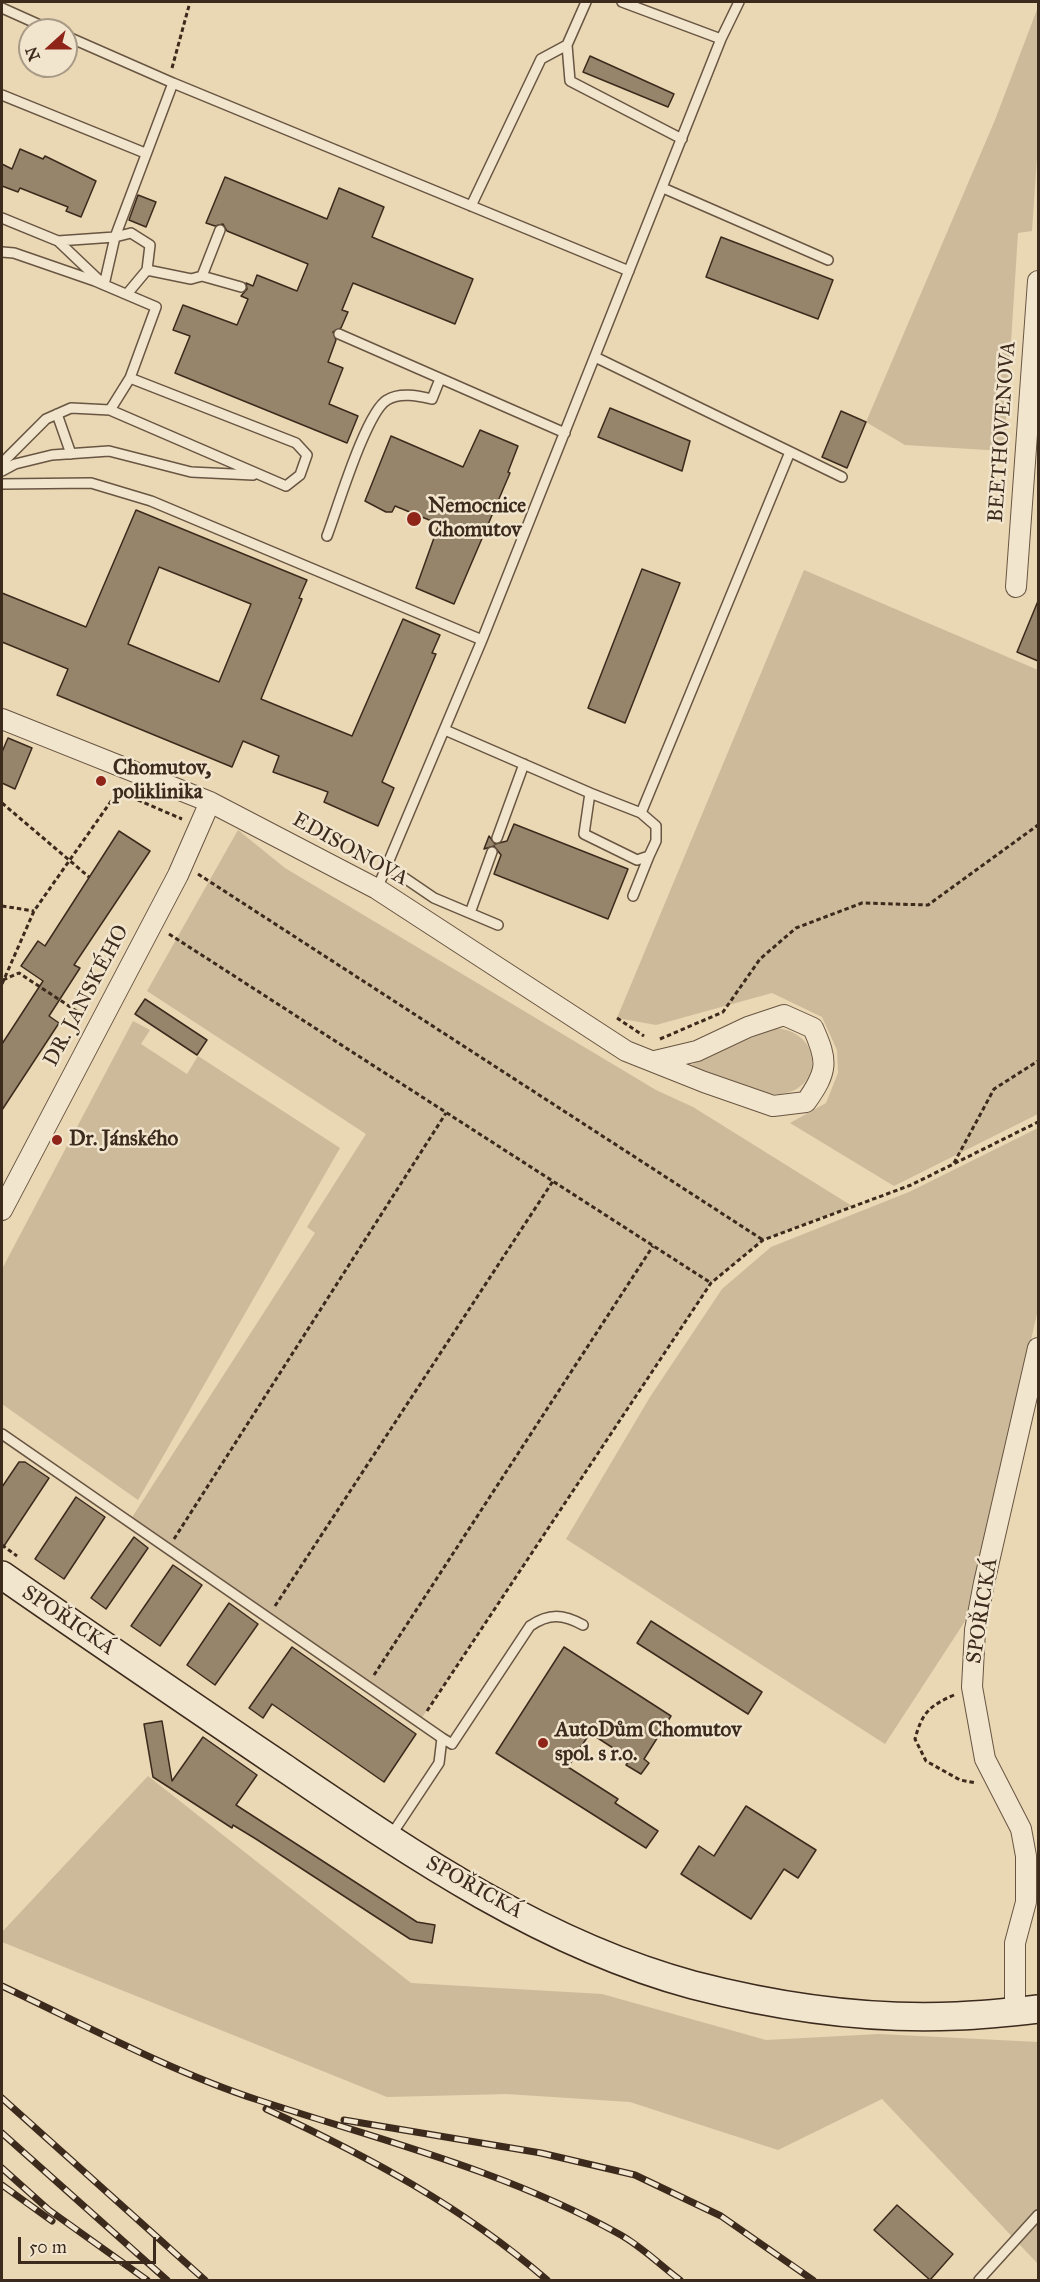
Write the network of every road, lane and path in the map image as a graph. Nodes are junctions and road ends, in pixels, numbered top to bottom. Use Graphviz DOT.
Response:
graph roads {
  1 [pos="190,2"];
  2 [pos="622,2"];
  3 [pos="739,2"];
  4 [pos="582,3"];
  5 [pos="2,8"];
  6 [pos="24,18"];
  7 [pos="721,39"];
  8 [pos="78,41"];
  9 [pos="567,45"];
  10 [pos="170,82"];
  11 [pos="2,95"];
  12 [pos="682,139"];
  13 [pos="145,153"];
  14 [pos="663,188"];
  15 [pos="471,206"];
  16 [pos="2,219"];
  17 [pos="220,230"];
  18 [pos="116,237"];
  19 [pos="58,241"];
  20 [pos="2,252"];
  21 [pos="828,260"];
  22 [pos="147,270"];
  23 [pos="629,271"];
  24 [pos="202,276"];
  25 [pos="1038,282"];
  26 [pos="104,285"];
  27 [pos="241,287"];
  28 [pos="127,294"];
  29 [pos="339,334"];
  30 [pos="595,357"];
  31 [pos="130,378"];
  32 [pos="440,379"];
  33 [pos="110,410"];
  34 [pos="57,414"];
  35 [pos="565,433"];
  36 [pos="790,452"];
  37 [pos="71,454"];
  38 [pos="2,463"];
  39 [pos="2,471"];
  40 [pos="258,476"];
  41 [pos="842,477"];
  42 [pos="2,484"];
  43 [pos="327,536"];
  44 [pos="1016,587"];
  45 [pos="482,640"];
  46 [pos="2,719"];
  47 [pos="445,730"];
  48 [pos="524,764"];
  49 [pos="133,771"];
  50 [pos="117,792"];
  51 [pos="590,793"];
  52 [pos="210,802"];
  53 [pos="2,803"];
  54 [pos="641,813"];
  55 [pos="182,819"];
  56 [pos="1038,825"];
  57 [pos="497,838"];
  58 [pos="492,852"];
  59 [pos="649,856"];
  60 [pos="67,860"];
  61 [pos="183,864"];
  62 [pos="387,866"];
  63 [pos="89,877"];
  64 [pos="377,889"];
  65 [pos="633,896"];
  66 [pos="2,906"];
  67 [pos="34,912"];
  68 [pos="470,913"];
  69 [pos="152,923"];
  70 [pos="498,925"];
  71 [pos="2,981"];
  72 [pos="617,1018"];
  73 [pos="99,1025"];
  74 [pos="655,1061"];
  75 [pos="1038,1061"];
  76 [pos="446,1113"];
  77 [pos="1038,1122"];
  78 [pos="954,1164"];
  79 [pos="553,1181"];
  80 [pos="2,1210"];
  81 [pos="763,1240"];
  82 [pos="653,1246"];
  83 [pos="711,1282"];
  84 [pos="1038,1348"];
  85 [pos="2,1434"];
  86 [pos="168,1549"];
  87 [pos="2,1575"];
  88 [pos="268,1618"];
  89 [pos="583,1625"];
  90 [pos="367,1686"];
  91 [pos="972,1687"];
  92 [pos="419,1722"];
  93 [pos="442,1738"];
  94 [pos="999,1786"];
  95 [pos="389,1839"];
  96 [pos="1027,2010"];
  97 [pos="1038,2215"];
  98 [pos="978,2280"];
  1 -- 10 [label="path"];
  2 -- 7 [label="lane"];
  3 -- 7 [label="lane"];
  4 -- 9 [label="lane"];
  5 -- 6 [label="lane"];
  7 -- 12 [label="lane"];
  8 -- 10 [label="lane"];
  9 -- 12 [label="lane"];
  9 -- 15 [label="lane"];
  10 -- 13 [label="lane"];
  10 -- 15 [label="lane"];
  11 -- 13 [label="lane"];
  12 -- 14 [label="lane"];
  13 -- 18 [label="lane"];
  14 -- 21 [label="lane"];
  14 -- 23 [label="lane"];
  15 -- 23 [label="lane"];
  16 -- 19 [label="lane"];
  17 -- 24 [label="lane"];
  18 -- 19 [label="lane"];
  18 -- 22 [label="lane"];
  18 -- 26 [label="lane"];
  19 -- 26 [label="lane"];
  20 -- 26 [label="lane"];
  22 -- 24 [label="lane"];
  22 -- 28 [label="lane"];
  23 -- 30 [label="lane"];
  24 -- 27 [label="lane"];
  25 -- 44 [label="street, BEETHOVENOVA"];
  26 -- 28 [label="lane"];
  28 -- 31 [label="lane"];
  29 -- 32 [label="lane"];
  30 -- 35 [label="lane"];
  30 -- 36 [label="lane"];
  31 -- 33 [label="lane"];
  31 -- 40 [label="lane"];
  32 -- 35 [label="lane"];
  32 -- 43 [label="lane"];
  33 -- 34 [label="lane"];
  33 -- 40 [label="lane"];
  34 -- 37 [label="lane"];
  34 -- 38 [label="lane"];
  35 -- 45 [label="lane"];
  36 -- 41 [label="lane"];
  36 -- 54 [label="lane"];
  37 -- 39 [label="lane"];
  37 -- 40 [label="lane"];
  42 -- 45 [label="lane"];
  45 -- 47 [label="lane"];
  46 -- 49 [label="street, EDISONOVA"];
  47 -- 48 [label="lane"];
  47 -- 62 [label="lane"];
  48 -- 51 [label="lane"];
  48 -- 57 [label="lane"];
  49 -- 50 [label="path"];
  49 -- 52 [label="street, EDISONOVA"];
  50 -- 55 [label="path"];
  50 -- 60 [label="path"];
  51 -- 54 [label="lane"];
  51 -- 59 [label="lane"];
  52 -- 61 [label="street, DR. JANSKÉHO"];
  52 -- 64 [label="street, EDISONOVA"];
  53 -- 60 [label="path"];
  54 -- 59 [label="lane"];
  56 -- 72 [label="path"];
  58 -- 68 [label="lane"];
  59 -- 65 [label="lane"];
  60 -- 63 [label="path"];
  60 -- 67 [label="path"];
  61 -- 69 [label="street, DR. JANSKÉHO"];
  61 -- 81 [label="path"];
  62 -- 64 [label="lane"];
  62 -- 68 [label="lane"];
  64 -- 74 [label="street, EDISONOVA"];
  66 -- 67 [label="path"];
  67 -- 71 [label="path"];
  68 -- 70 [label="lane"];
  69 -- 73 [label="street, DR. JANSKÉHO"];
  69 -- 76 [label="path"];
  71 -- 73 [label="path"];
  73 -- 80 [label="street, DR. JANSKÉHO"];
  74 -- 74 [label="street, EDISONOVA"];
  75 -- 78 [label="path"];
  76 -- 79 [label="path"];
  76 -- 86 [label="path"];
  77 -- 78 [label="path"];
  78 -- 81 [label="path"];
  79 -- 82 [label="path"];
  79 -- 88 [label="path"];
  81 -- 83 [label="path"];
  82 -- 83 [label="path"];
  82 -- 90 [label="path"];
  83 -- 92 [label="path"];
  84 -- 91 [label="street, SPOŘICKÁ"];
  85 -- 86 [label="lane"];
  86 -- 88 [label="lane"];
  87 -- 95 [label="street, SPOŘICKÁ"];
  88 -- 90 [label="lane"];
  89 -- 93 [label="lane"];
  90 -- 92 [label="lane"];
  91 -- 94 [label="street, SPOŘICKÁ"];
  91 -- 94 [label="path"];
  92 -- 93 [label="lane"];
  93 -- 95 [label="lane"];
  94 -- 96 [label="street, SPOŘICKÁ"];
  95 -- 96 [label="street, SPOŘICKÁ"];
  97 -- 98 [label="lane"];
}
